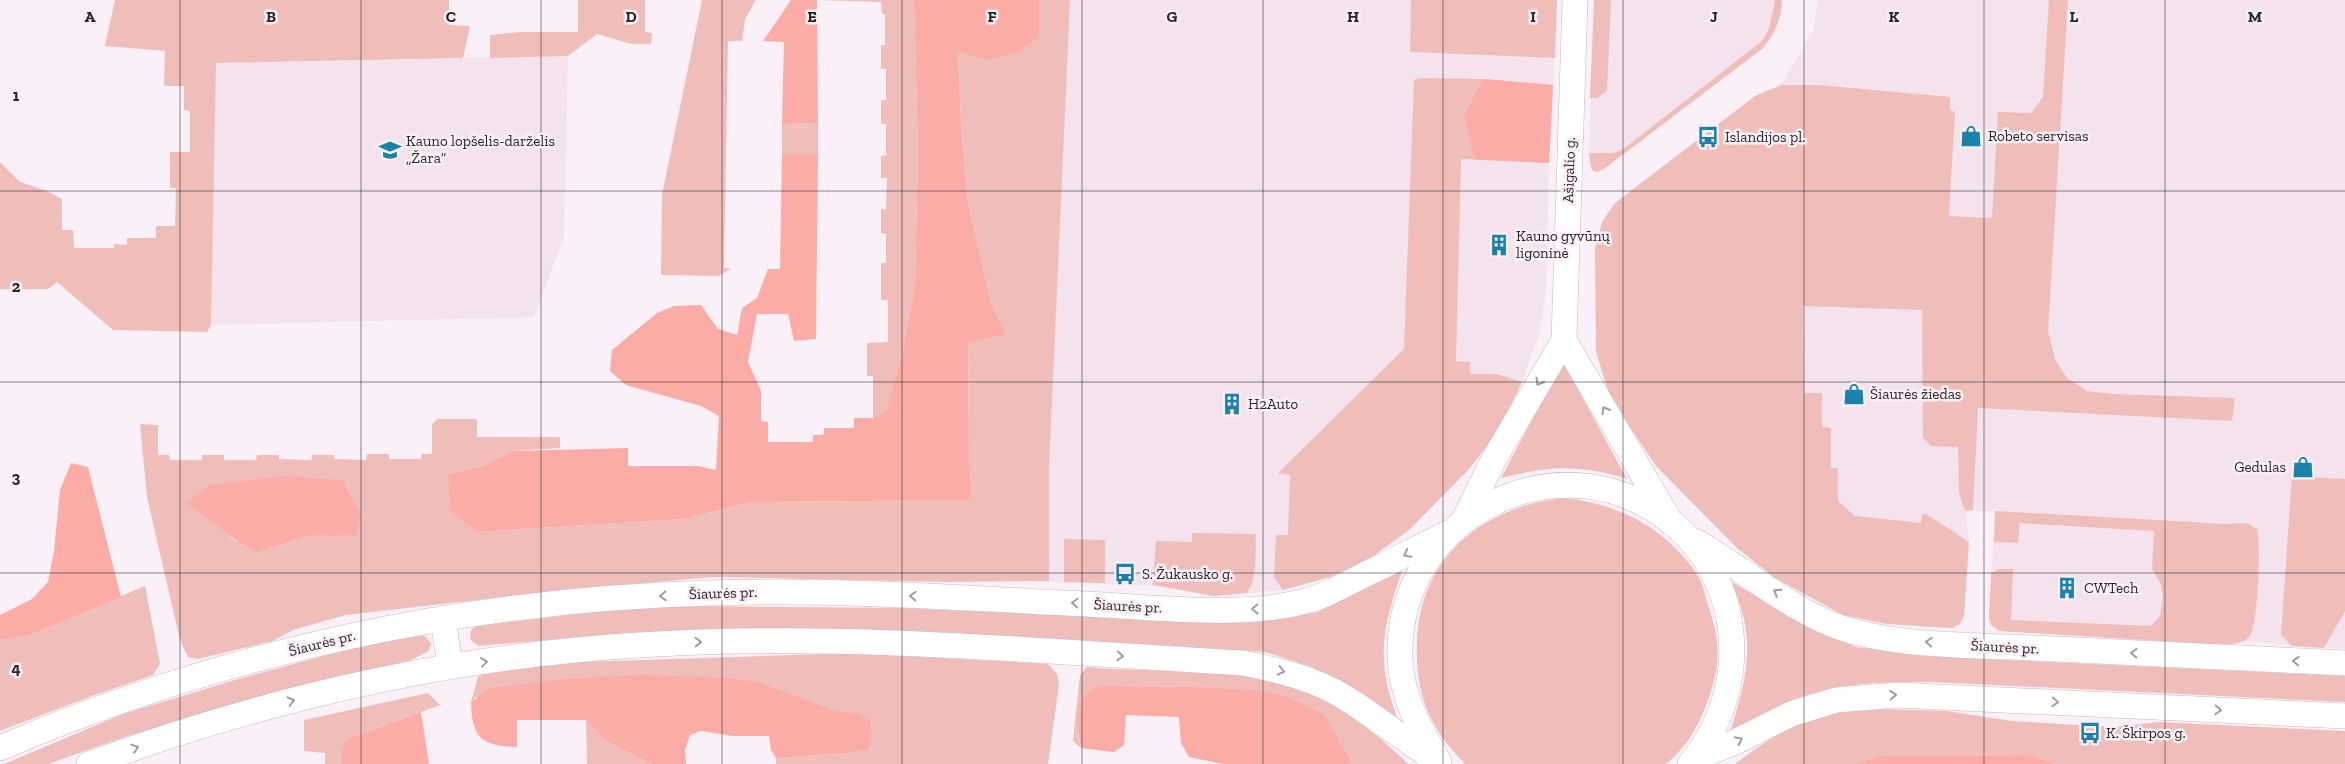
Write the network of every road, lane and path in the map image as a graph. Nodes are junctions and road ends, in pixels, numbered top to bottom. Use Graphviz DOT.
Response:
graph roads {
  1 [pos="1575,0"];
  2 [pos="1564,340"];
  3 [pos="1670,520"];
  4 [pos="1457,526"];
  5 [pos="1690,538"];
  6 [pos="443,618"];
  7 [pos="2345,663"];
  8 [pos="450,666"];
  9 [pos="2345,716"];
  10 [pos="0,748"];
  11 [pos="1692,762"];
  12 [pos="1440,763"];
  13 [pos="89,764"];
  1 -- 2 [label="main road, Ašigalio g."];
  3 -- 2 [label="main road, one-way"];
  2 -- 4 [label="main road, Ašigalio g., one-way"];
  3 -- 4 [label="main road"];
  3 -- 5 [label="main road"];
  4 -- 6 [label="main road, Šiaurės pr., one-way"];
  4 -- 12 [label="main road"];
  7 -- 5 [label="main road, Šiaurės pr., one-way"];
  5 -- 11 [label="main road"];
  6 -- 8 [label="main road"];
  6 -- 10 [label="main road, Šiaurės pr."];
  8 -- 12 [label="main road, one-way"];
  13 -- 8 [label="main road, one-way"];
  11 -- 9 [label="main road, one-way"];
}
